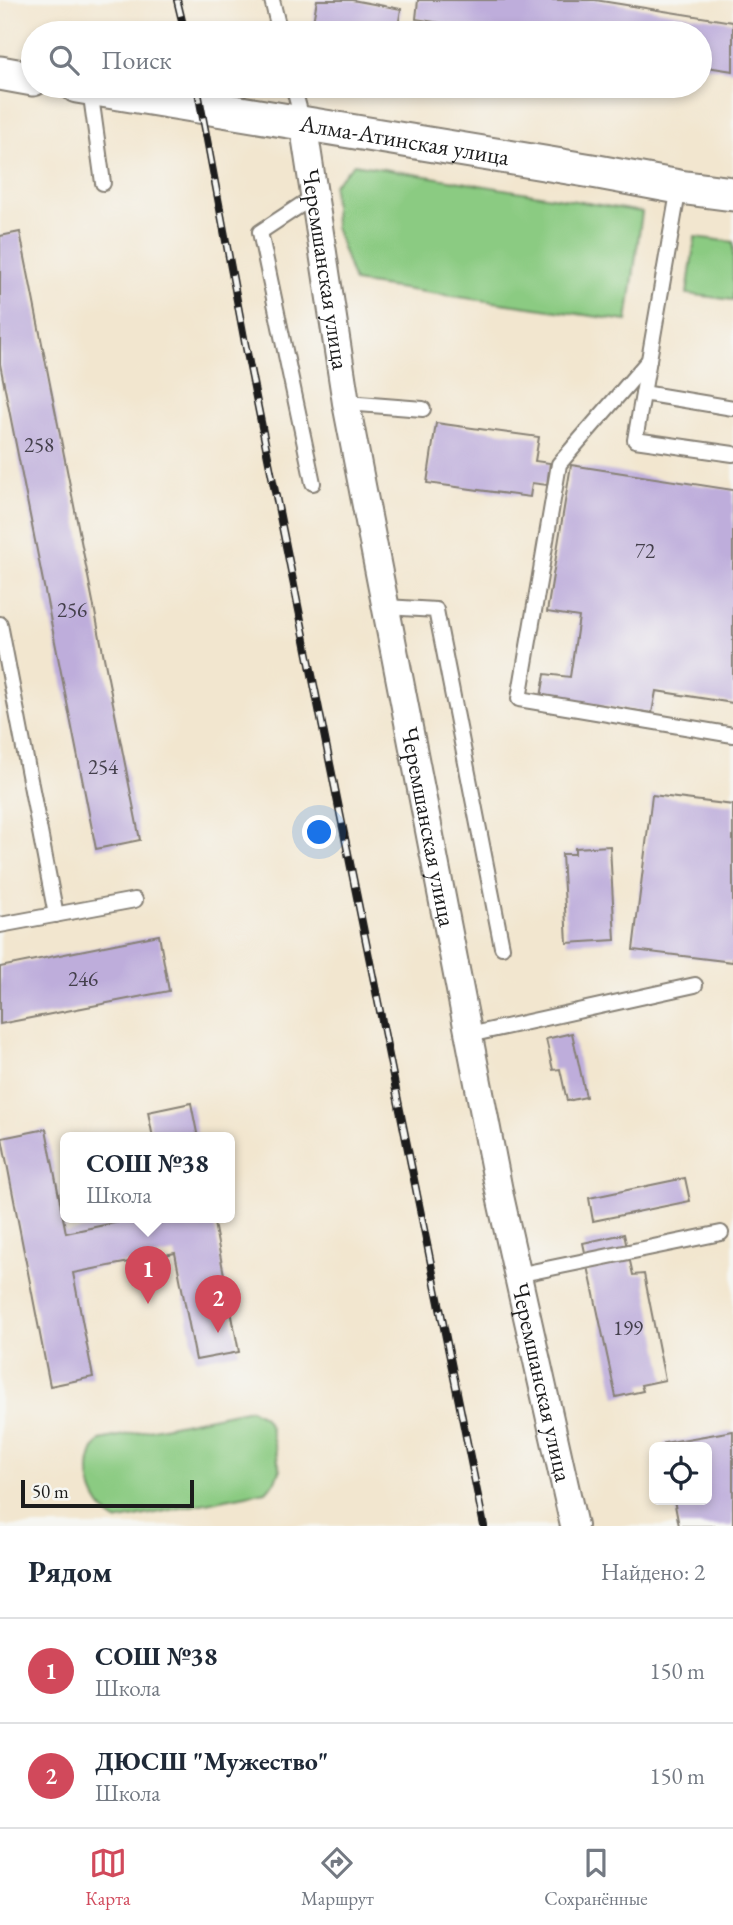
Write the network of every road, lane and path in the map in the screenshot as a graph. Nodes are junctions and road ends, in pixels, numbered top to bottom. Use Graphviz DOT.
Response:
graph roads {
  1 [pos="272,0"];
  2 [pos="277,21"];
  3 [pos="0,73"];
  4 [pos="21,77"];
  5 [pos="85,98"];
  6 [pos="152,98"];
  7 [pos="296,98"];
  8 [pos="303,122"];
  9 [pos="103,183"];
  10 [pos="678,187"];
  11 [pos="733,194"];
  12 [pos="313,197"];
  13 [pos="649,360"];
  14 [pos="643,393"];
  15 [pos="346,403"];
  16 [pos="733,408"];
  17 [pos="423,409"];
  18 [pos="733,454"];
  19 [pos="313,483"];
  20 [pos="386,607"];
  21 [pos="0,624"];
  22 [pos="733,735"];
  23 [pos="135,900"];
  24 [pos="56,915"];
  25 [pos="0,925"];
  26 [pos="502,947"];
  27 [pos="695,985"];
  28 [pos="469,1035"];
  29 [pos="721,1233"];
  30 [pos="517,1275"];
  31 [pos="574,1526"];
  1 -- 2 [label="lane"];
  3 -- 4 [label="street"];
  5 -- 9 [label="lane"];
  6 -- 8 [label="street, Алма-Атинская улица"];
  7 -- 8 [label="lane"];
  8 -- 10 [label="street, Алма-Атинская улица"];
  8 -- 12 [label="street, Черемшанская улица"];
  10 -- 11 [label="street, Алма-Атинская улица"];
  10 -- 13 [label="lane"];
  12 -- 15 [label="street, Черемшанская улица"];
  12 -- 19 [label="lane"];
  13 -- 14 [label="lane"];
  13 -- 22 [label="lane"];
  14 -- 16 [label="lane"];
  14 -- 18 [label="lane"];
  15 -- 17 [label="lane"];
  15 -- 20 [label="street, Черемшанская улица"];
  20 -- 26 [label="lane"];
  20 -- 28 [label="street, Черемшанская улица"];
  21 -- 24 [label="lane"];
  23 -- 24 [label="lane"];
  24 -- 25 [label="lane"];
  27 -- 28 [label="lane"];
  28 -- 30 [label="street, Черемшанская улица"];
  29 -- 30 [label="lane"];
  30 -- 31 [label="street, Черемшанская улица"];
}
